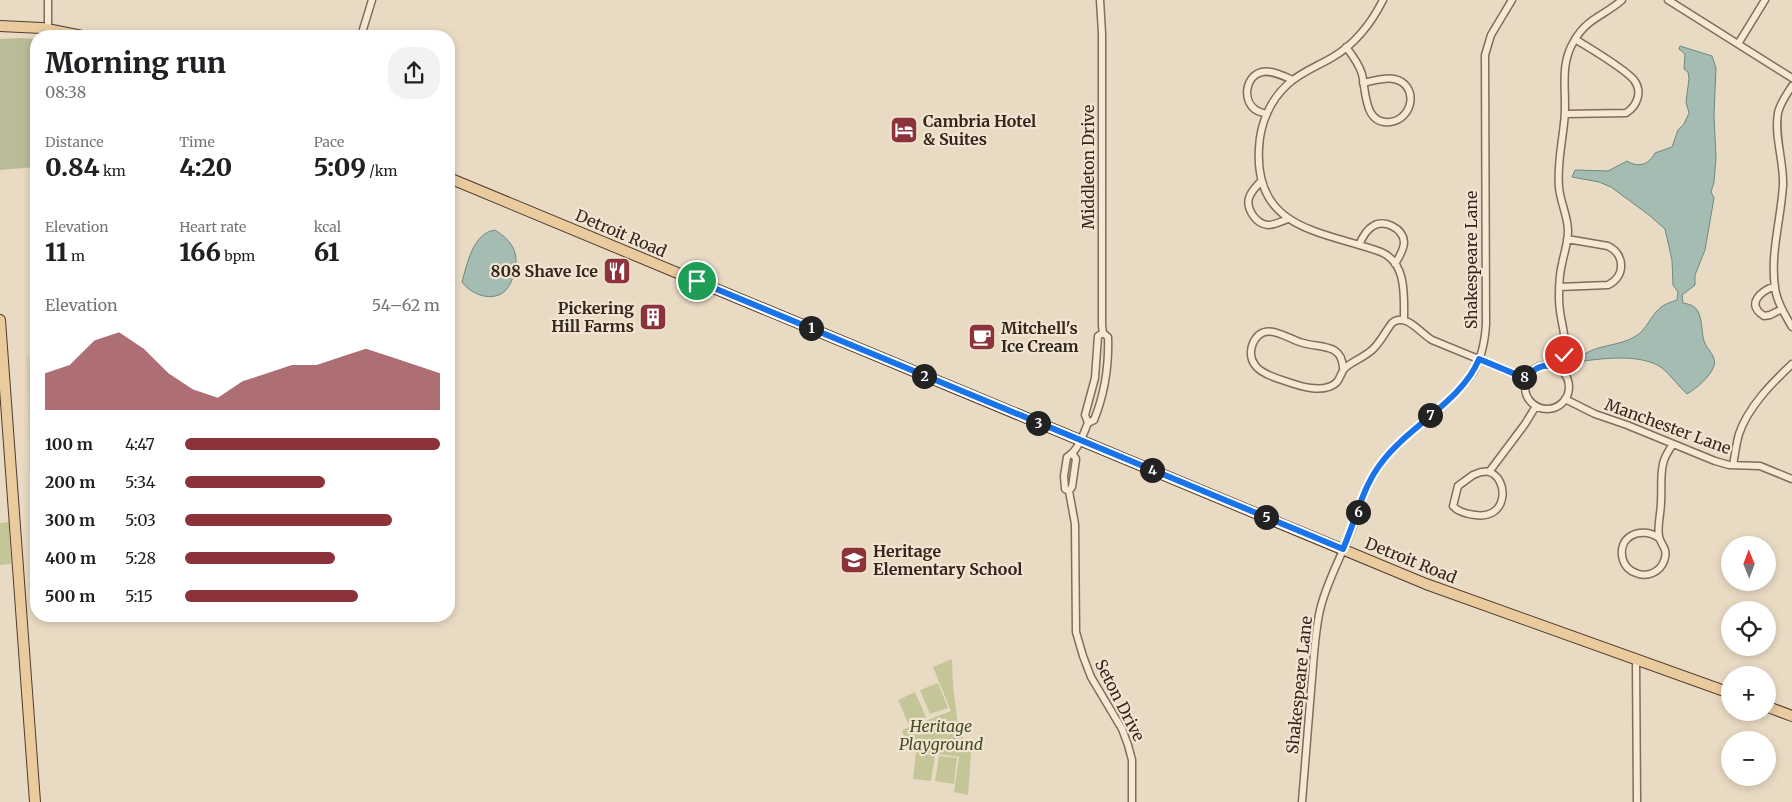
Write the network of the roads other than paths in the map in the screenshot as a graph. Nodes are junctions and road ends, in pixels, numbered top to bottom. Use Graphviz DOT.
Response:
graph roads {
  1 [pos="48,0"];
  2 [pos="372,0"];
  3 [pos="1100,0"];
  4 [pos="1383,0"];
  5 [pos="1512,0"];
  6 [pos="1622,0"];
  7 [pos="1668,0"];
  8 [pos="1765,0"];
  9 [pos="0,26"];
  10 [pos="48,29"];
  11 [pos="53,30"];
  12 [pos="363,30"];
  13 [pos="1575,39"];
  14 [pos="1738,44"];
  15 [pos="1346,48"];
  16 [pos="1792,78"];
  17 [pos="1293,80"];
  18 [pos="1363,83"];
  19 [pos="1792,86"];
  20 [pos="1267,114"];
  21 [pos="1565,114"];
  22 [pos="455,180"];
  23 [pos="1261,181"];
  24 [pos="1288,219"];
  25 [pos="1568,239"];
  26 [pos="1360,245"];
  27 [pos="1395,264"];
  28 [pos="1775,286"];
  29 [pos="1559,287"];
  30 [pos="1782,309"];
  31 [pos="0,320"];
  32 [pos="1404,320"];
  33 [pos="1792,327"];
  34 [pos="1103,334"];
  35 [pos="1479,359"];
  36 [pos="1792,364"];
  37 [pos="1343,368"];
  38 [pos="1557,368"];
  39 [pos="1527,379"];
  40 [pos="1565,400"];
  41 [pos="1536,406"];
  42 [pos="1088,423"];
  43 [pos="1081,440"];
  44 [pos="1673,444"];
  45 [pos="1733,465"];
  46 [pos="1489,472"];
  47 [pos="1792,479"];
  48 [pos="1659,538"];
  49 [pos="1343,549"];
  50 [pos="1636,660"];
  51 [pos="1721,690"];
  52 [pos="1776,710"];
  53 [pos="1792,716"];
  54 [pos="35,802"];
  55 [pos="1132,802"];
  56 [pos="1302,802"];
  57 [pos="1636,802"];
  1 -- 10 [label="street"];
  2 -- 12 [label="street"];
  3 -- 34 [label="street, Middleton Drive"];
  4 -- 15 [label="street"];
  5 -- 35 [label="street, Shakespeare Lane"];
  6 -- 13 [label="street"];
  7 -- 14 [label="street"];
  8 -- 14 [label="street"];
  9 -- 10 [label="main road"];
  10 -- 11 [label="main road"];
  13 -- 21 [label="street"];
  13 -- 21 [label="street"];
  14 -- 16 [label="street"];
  15 -- 17 [label="street"];
  15 -- 18 [label="street"];
  17 -- 20 [label="street"];
  17 -- 20 [label="street"];
  18 -- 18 [label="street"];
  19 -- 28 [label="street"];
  20 -- 23 [label="street"];
  21 -- 25 [label="street"];
  22 -- 43 [label="main road, Detroit Road"];
  23 -- 24 [label="street"];
  23 -- 24 [label="street"];
  24 -- 26 [label="street"];
  25 -- 29 [label="street"];
  25 -- 29 [label="street"];
  26 -- 27 [label="street"];
  26 -- 27 [label="street"];
  27 -- 32 [label="street"];
  28 -- 30 [label="street"];
  28 -- 30 [label="street"];
  29 -- 38 [label="street"];
  30 -- 33 [label="street"];
  31 -- 54 [label="main road"];
  32 -- 35 [label="street"];
  32 -- 37 [label="street"];
  34 -- 42 [label="street, Middleton Drive"];
  34 -- 42 [label="street, Middleton Drive"];
  35 -- 39 [label="street"];
  35 -- 49 [label="street, Shakespeare Lane"];
  36 -- 45 [label="street"];
  37 -- 37 [label="street"];
  38 -- 39 [label="street"];
  38 -- 40 [label="street"];
  39 -- 41 [label="street"];
  40 -- 41 [label="street"];
  40 -- 44 [label="street, Manchester Lane"];
  41 -- 46 [label="street"];
  42 -- 43 [label="street, Middleton Drive"];
  43 -- 49 [label="main road, Detroit Road"];
  43 -- 55 [label="street, Seton Drive"];
  44 -- 45 [label="street, Manchester Lane"];
  44 -- 48 [label="street"];
  45 -- 47 [label="street, Manchester Lane"];
  46 -- 46 [label="street"];
  48 -- 48 [label="street"];
  49 -- 50 [label="main road, Detroit Road"];
  49 -- 56 [label="street, Shakespeare Lane"];
  50 -- 51 [label="main road, Detroit Road"];
  50 -- 57 [label="street"];
  52 -- 53 [label="main road"];
}
